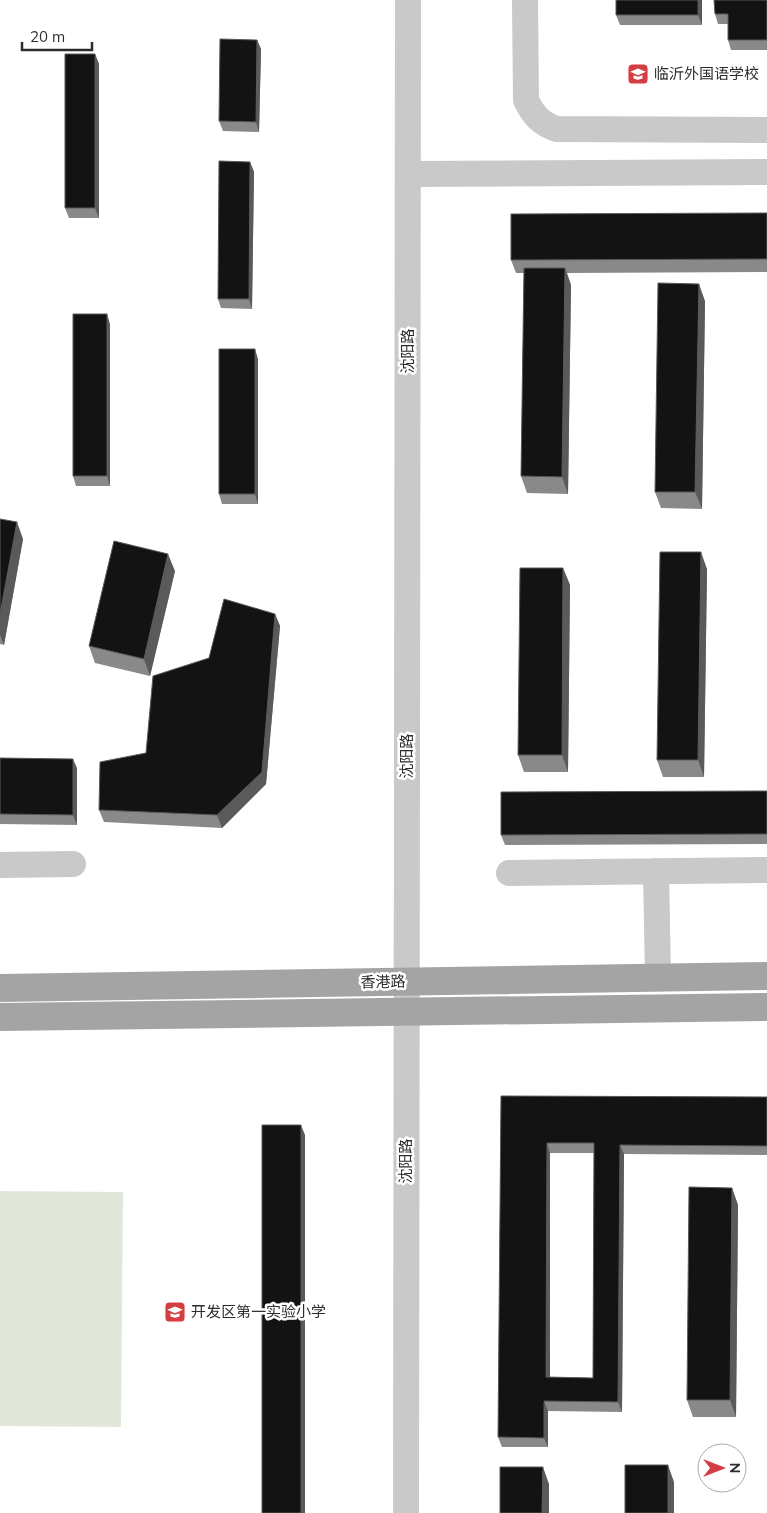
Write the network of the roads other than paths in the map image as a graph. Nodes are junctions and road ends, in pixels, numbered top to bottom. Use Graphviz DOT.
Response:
graph roads {
  1 [pos="408,0"];
  2 [pos="525,0"];
  3 [pos="767,130"];
  4 [pos="767,172"];
  5 [pos="409,174"];
  6 [pos="73,864"];
  7 [pos="0,865"];
  8 [pos="767,870"];
  9 [pos="656,871"];
  10 [pos="509,873"];
  11 [pos="767,976"];
  12 [pos="658,977"];
  13 [pos="406,981"];
  14 [pos="0,988"];
  15 [pos="767,1007"];
  16 [pos="406,1012"];
  17 [pos="0,1017"];
  18 [pos="406,1513"];
  1 -- 5 [label="street, 沈阳路"];
  2 -- 3 [label="street"];
  4 -- 5 [label="street"];
  5 -- 13 [label="street, 沈阳路"];
  6 -- 7 [label="street"];
  8 -- 9 [label="street"];
  9 -- 10 [label="street"];
  9 -- 12 [label="street"];
  11 -- 12 [label="main road, 香港路"];
  12 -- 13 [label="main road, 香港路"];
  13 -- 14 [label="main road, 香港路"];
  13 -- 16 [label="street, 沈阳路"];
  15 -- 16 [label="main road, 香港路"];
  16 -- 17 [label="main road, 香港路"];
  16 -- 18 [label="street, 沈阳路"];
}
